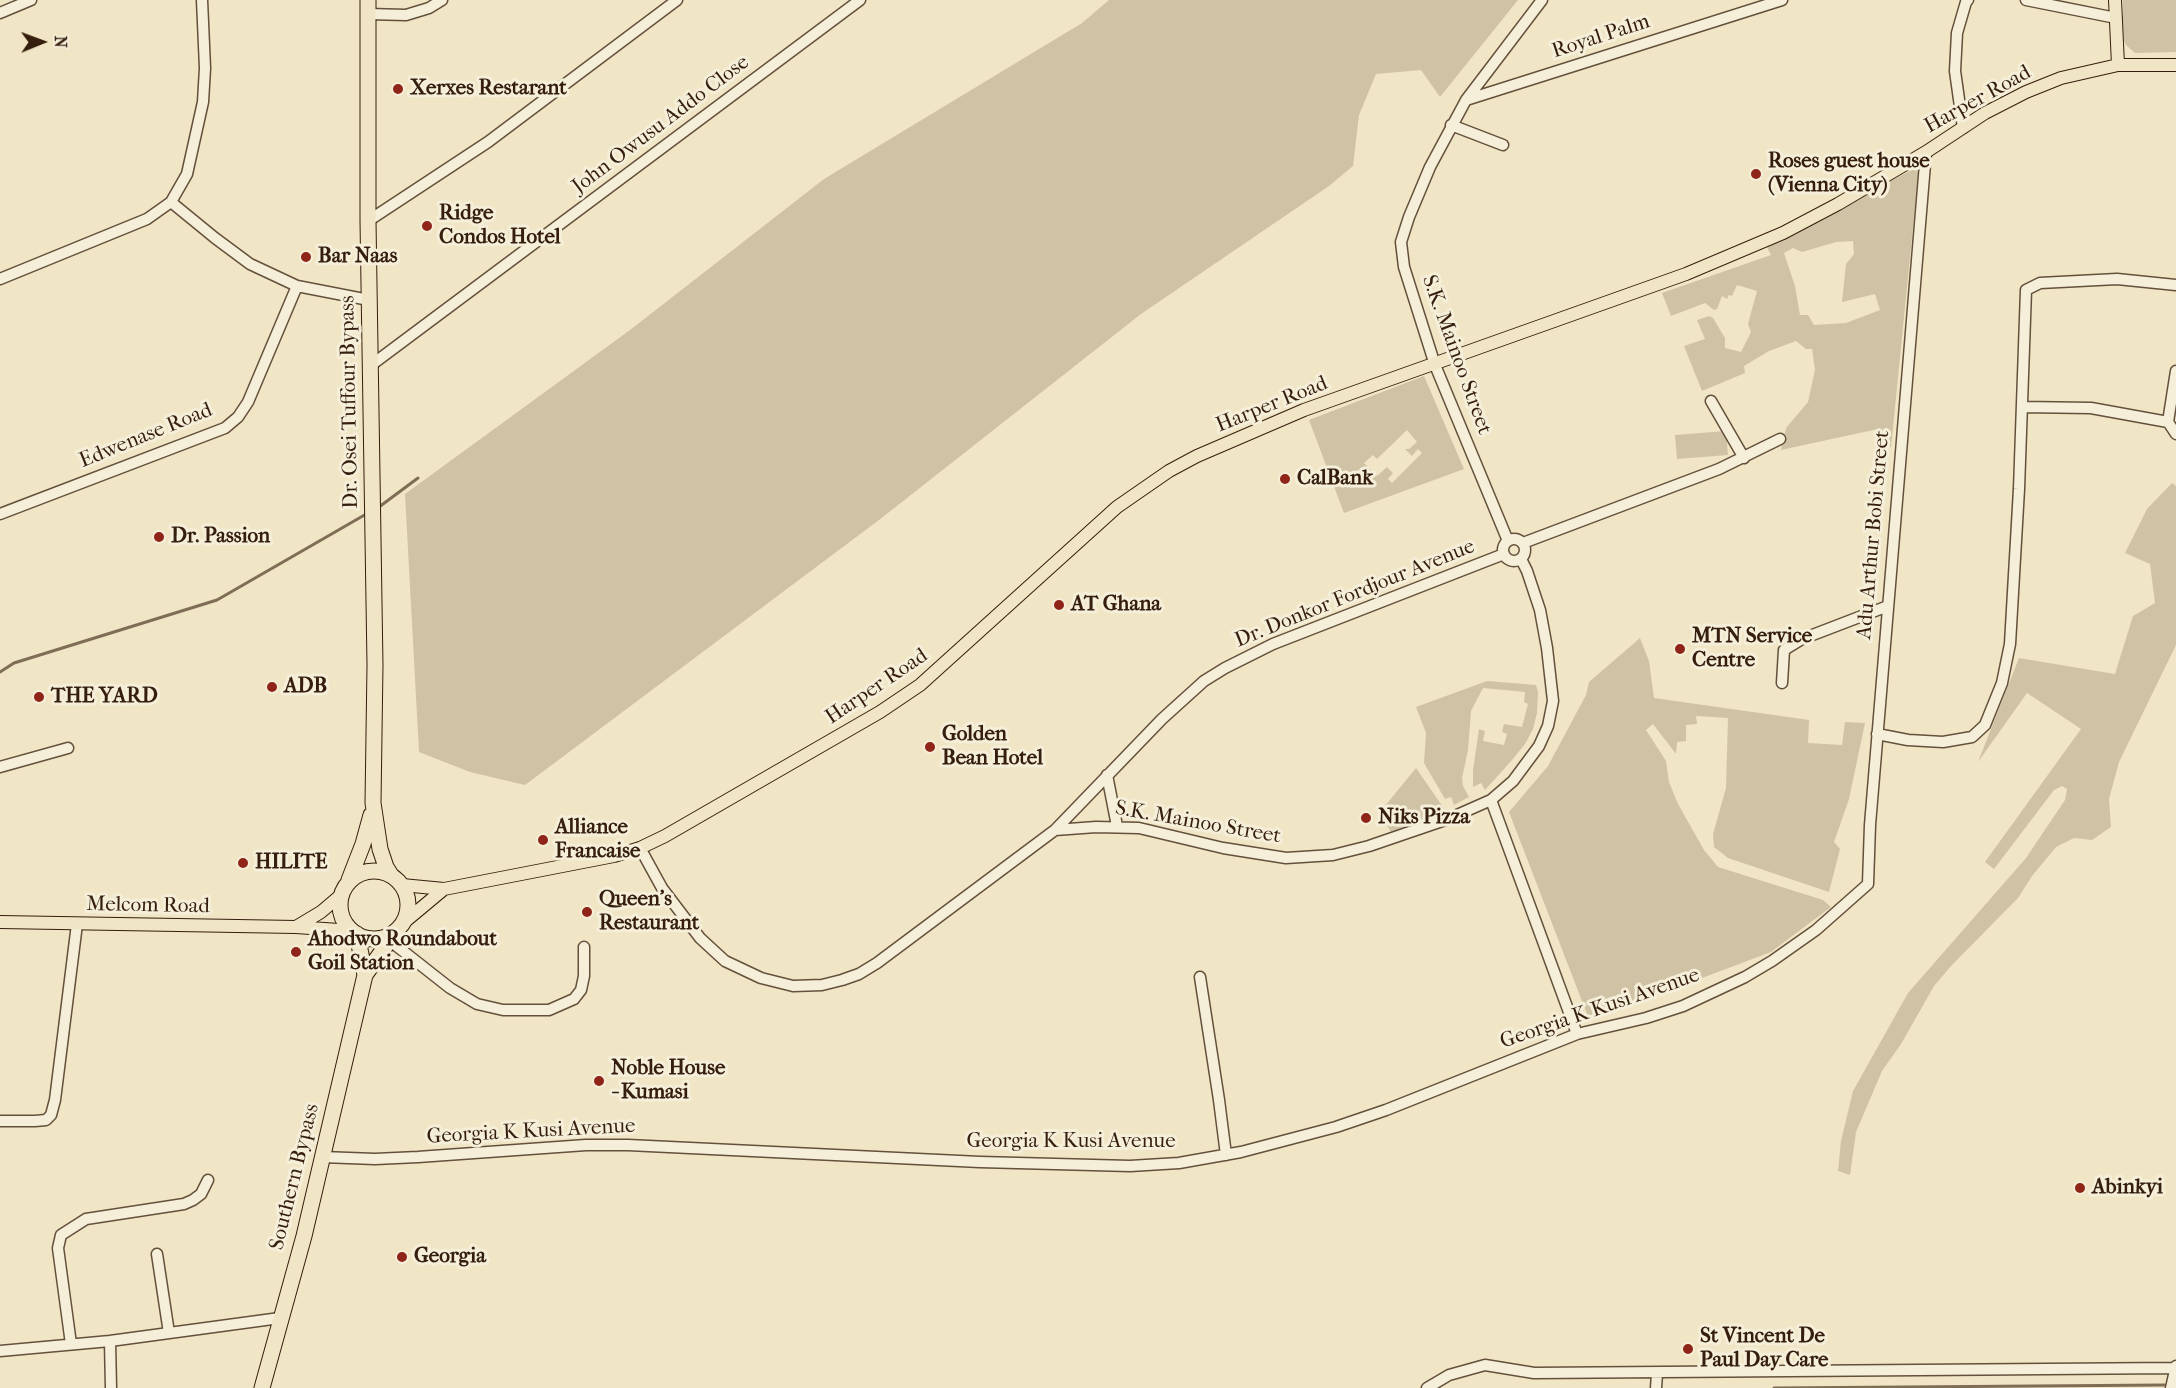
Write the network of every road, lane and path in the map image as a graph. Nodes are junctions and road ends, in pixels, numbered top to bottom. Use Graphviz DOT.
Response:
graph roads {
  1 [pos="31,0"];
  2 [pos="202,0"];
  3 [pos="442,0"];
  4 [pos="677,0"];
  5 [pos="860,0"];
  6 [pos="1542,0"];
  7 [pos="1782,0"];
  8 [pos="1968,0"];
  9 [pos="2026,0"];
  10 [pos="2115,0"];
  11 [pos="368,7"];
  12 [pos="0,13"];
  13 [pos="2116,18"];
  14 [pos="2118,65"];
  15 [pos="2176,65"];
  16 [pos="1466,100"];
  17 [pos="1451,125"];
  18 [pos="1963,128"];
  19 [pos="1503,145"];
  20 [pos="1926,152"];
  21 [pos="171,202"];
  22 [pos="368,221"];
  23 [pos="0,279"];
  24 [pos="2176,285"];
  25 [pos="297,286"];
  26 [pos="369,300"];
  27 [pos="1434,365"];
  28 [pos="370,366"];
  29 [pos="2176,371"];
  30 [pos="1711,401"];
  31 [pos="2022,407"];
  32 [pos="2168,422"];
  33 [pos="2176,434"];
  34 [pos="1780,439"];
  35 [pos="1744,458"];
  36 [pos="0,514"];
  37 [pos="1508,541"];
  38 [pos="1523,543"];
  39 [pos="1504,554"];
  40 [pos="1521,559"];
  41 [pos="1888,606"];
  42 [pos="1782,682"];
  43 [pos="1878,734"];
  44 [pos="69,748"];
  45 [pos="0,767"];
  46 [pos="1107,775"];
  47 [pos="1491,800"];
  48 [pos="373,803"];
  49 [pos="1117,826"];
  50 [pos="1055,830"];
  51 [pos="640,848"];
  52 [pos="397,880"];
  53 [pos="345,888"];
  54 [pos="444,890"];
  55 [pos="1839,910"];
  56 [pos="0,922"];
  57 [pos="77,924"];
  58 [pos="296,927"];
  59 [pos="396,931"];
  60 [pos="355,933"];
  61 [pos="584,947"];
  62 [pos="365,975"];
  63 [pos="1200,977"];
  64 [pos="1577,1034"];
  65 [pos="0,1121"];
  66 [pos="1226,1155"];
  67 [pos="322,1157"];
  68 [pos="208,1180"];
  69 [pos="157,1254"];
  70 [pos="280,1318"];
  71 [pos="169,1333"];
  72 [pos="110,1341"];
  73 [pos="71,1344"];
  74 [pos="0,1351"];
  75 [pos="2176,1367"];
  76 [pos="1656,1381"];
  77 [pos="111,1388"];
  78 [pos="262,1388"];
  79 [pos="1427,1388"];
  80 [pos="2170,1388"];
  1 -- 12 [label="street"];
  2 -- 21 [label="street"];
  3 -- 11 [label="street"];
  4 -- 22 [label="street"];
  5 -- 28 [label="street, John Owusu Addo Close"];
  6 -- 16 [label="street, S.K. Mainoo Street"];
  7 -- 16 [label="street, Royal Palm"];
  8 -- 18 [label="street"];
  9 -- 13 [label="street"];
  10 -- 13 [label="main road"];
  11 -- 22 [label="highway, Dr. Osei Tuffour Bypass"];
  13 -- 14 [label="main road"];
  14 -- 15 [label="main road, Harper Road"];
  14 -- 18 [label="main road, Harper Road"];
  16 -- 17 [label="street, S.K. Mainoo Street"];
  17 -- 19 [label="street"];
  17 -- 27 [label="street, S.K. Mainoo Street"];
  18 -- 20 [label="main road, Harper Road"];
  20 -- 27 [label="main road, Harper Road"];
  20 -- 41 [label="street, Adu Arthur Bobi Street"];
  21 -- 23 [label="street"];
  21 -- 25 [label="street"];
  22 -- 26 [label="highway, Dr. Osei Tuffour Bypass"];
  24 -- 31 [label="street"];
  25 -- 26 [label="street"];
  25 -- 36 [label="street, Edwenase Road"];
  26 -- 28 [label="highway, Dr. Osei Tuffour Bypass"];
  27 -- 37 [label="street, S.K. Mainoo Street"];
  27 -- 51 [label="main road, Harper Road"];
  28 -- 48 [label="highway, Dr. Osei Tuffour Bypass"];
  29 -- 32 [label="street"];
  30 -- 35 [label="street"];
  31 -- 32 [label="street"];
  31 -- 43 [label="street"];
  32 -- 33 [label="street"];
  34 -- 35 [label="street"];
  35 -- 38 [label="street"];
  37 -- 38 [label="street"];
  37 -- 39 [label="street"];
  38 -- 40 [label="street"];
  39 -- 40 [label="street"];
  39 -- 46 [label="street, Dr. Donkor Fordjour Avenue"];
  40 -- 47 [label="street, S.K. Mainoo Street"];
  41 -- 42 [label="street"];
  41 -- 43 [label="street, Adu Arthur Bobi Street"];
  43 -- 55 [label="street, Adu Arthur Bobi Street"];
  44 -- 45 [label="street"];
  46 -- 49 [label="street"];
  46 -- 50 [label="street, Dr. Donkor Fordjour Avenue"];
  47 -- 49 [label="street, S.K. Mainoo Street"];
  47 -- 64 [label="street"];
  48 -- 52 [label="highway, Dr. Osei Tuffour Bypass"];
  48 -- 53 [label="highway, Dr. Osei Tuffour Bypass"];
  49 -- 50 [label="street, S.K. Mainoo Street"];
  50 -- 51 [label="street, Dr. Donkor Fordjour Avenue"];
  51 -- 54 [label="main road, Harper Road"];
  52 -- 53 [label="highway"];
  52 -- 54 [label="main road, Harper Road"];
  52 -- 59 [label="highway"];
  53 -- 58 [label="main road"];
  53 -- 60 [label="highway"];
  54 -- 59 [label="main road, Harper Road"];
  55 -- 64 [label="street, Georgia K Kusi Avenue"];
  56 -- 57 [label="main road, Melcom Road"];
  57 -- 58 [label="main road, Melcom Road"];
  57 -- 65 [label="street"];
  58 -- 60 [label="main road, Melcom Road"];
  59 -- 60 [label="highway"];
  59 -- 61 [label="street"];
  59 -- 62 [label="highway, Southern Bypass"];
  60 -- 62 [label="highway, Southern Bypass"];
  62 -- 67 [label="highway, Southern Bypass"];
  63 -- 66 [label="street"];
  64 -- 66 [label="street, Georgia K Kusi Avenue"];
  66 -- 67 [label="street, Georgia K Kusi Avenue"];
  67 -- 70 [label="highway, Southern Bypass"];
  68 -- 73 [label="street"];
  69 -- 71 [label="street"];
  70 -- 71 [label="street"];
  70 -- 78 [label="highway, Southern Bypass"];
  71 -- 72 [label="street"];
  72 -- 73 [label="street"];
  72 -- 77 [label="street"];
  73 -- 74 [label="street"];
  75 -- 76 [label="street"];
  75 -- 80 [label="street"];
  76 -- 79 [label="street"];
}
